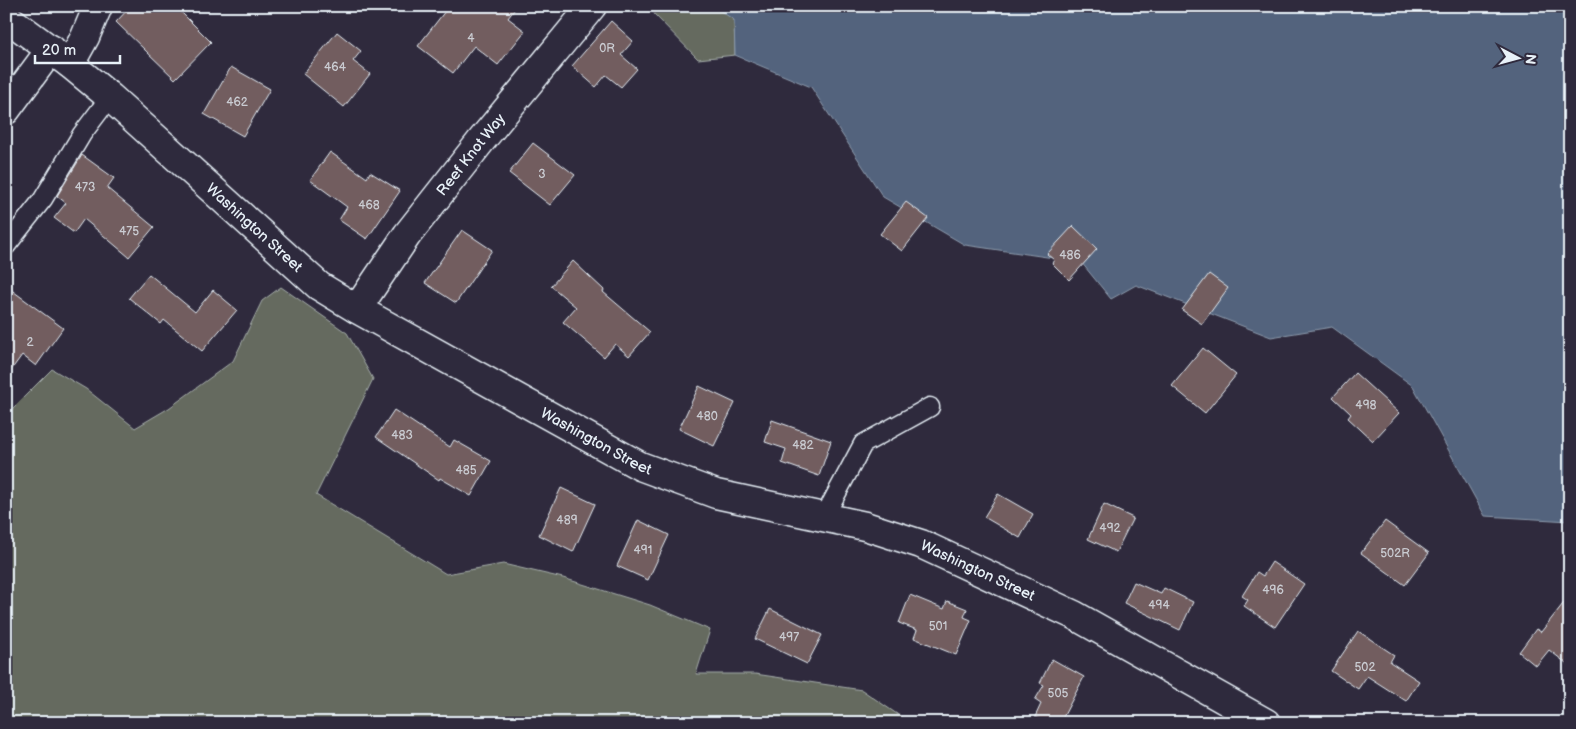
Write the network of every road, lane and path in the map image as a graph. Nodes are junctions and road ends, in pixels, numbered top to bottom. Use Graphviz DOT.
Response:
graph roads {
  1 [pos="98,6"];
  2 [pos="592,6"];
  3 [pos="6,17"];
  4 [pos="61,56"];
  5 [pos="110,97"];
  6 [pos="6,110"];
  7 [pos="6,246"];
  8 [pos="357,309"];
  9 [pos="930,407"];
  10 [pos="824,517"];
  11 [pos="1266,723"];
  1 -- 4 [label="main road"];
  2 -- 8 [label="main road, Reef Knot Way"];
  3 -- 4 [label="main road, Washington Street"];
  4 -- 5 [label="main road, Washington Street"];
  4 -- 6 [label="main road"];
  5 -- 7 [label="lane"];
  5 -- 8 [label="main road, Washington Street"];
  8 -- 10 [label="main road, Washington Street"];
  9 -- 10 [label="lane"];
  10 -- 11 [label="main road, Washington Street"];
}
